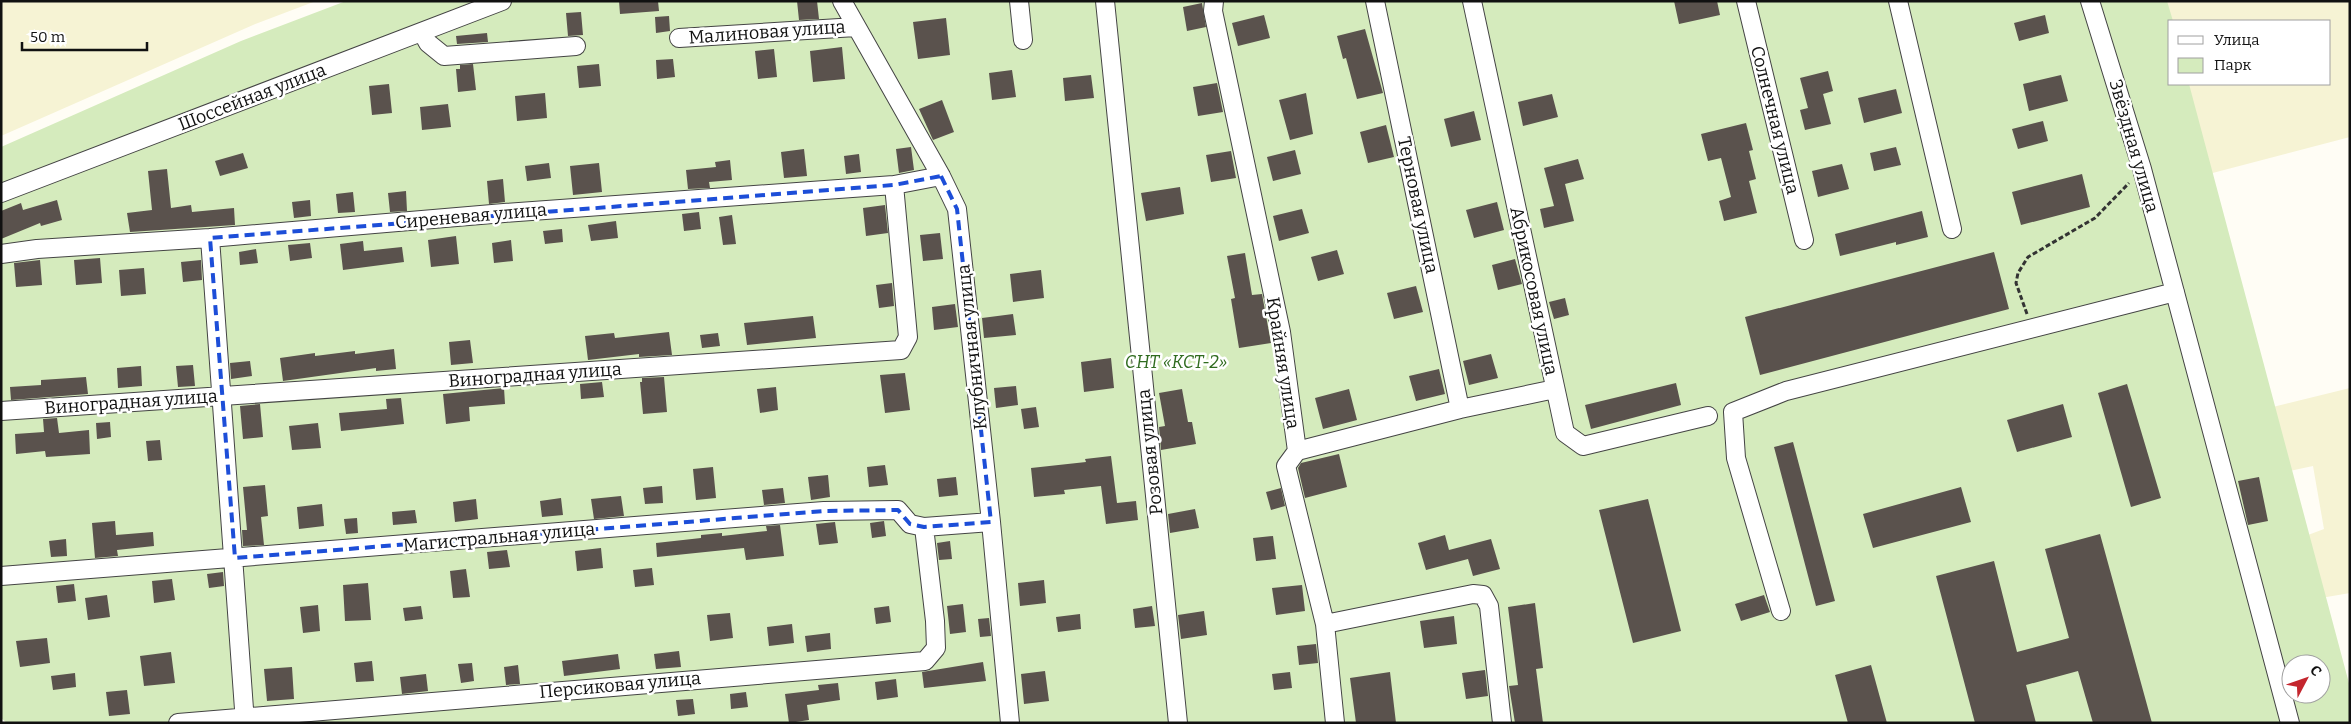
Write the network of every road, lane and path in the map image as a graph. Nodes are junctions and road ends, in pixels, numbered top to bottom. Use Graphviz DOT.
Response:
graph roads {
  1 [pos="502,1"];
  2 [pos="842,1"];
  3 [pos="1019,1"];
  4 [pos="1105,1"];
  5 [pos="1214,1"];
  6 [pos="1375,1"];
  7 [pos="1472,1"];
  8 [pos="1746,1"];
  9 [pos="1898,1"];
  10 [pos="2090,1"];
  11 [pos="856,27"];
  12 [pos="422,32"];
  13 [pos="679,38"];
  14 [pos="1024,40"];
  15 [pos="576,46"];
  16 [pos="2142,169"];
  17 [pos="941,176"];
  18 [pos="894,185"];
  19 [pos="1,193"];
  20 [pos="1952,229"];
  21 [pos="210,238"];
  22 [pos="1804,240"];
  23 [pos="1,254"];
  24 [pos="2175,292"];
  25 [pos="2033,329"];
  26 [pos="1555,389"];
  27 [pos="220,396"];
  28 [pos="1460,409"];
  29 [pos="1,412"];
  30 [pos="1708,416"];
  31 [pos="1297,451"];
  32 [pos="991,522"];
  33 [pos="924,527"];
  34 [pos="235,558"];
  35 [pos="1,576"];
  36 [pos="1781,611"];
  37 [pos="1325,624"];
  38 [pos="245,719"];
  39 [pos="178,723"];
  40 [pos="1010,723"];
  41 [pos="1178,723"];
  42 [pos="1335,723"];
  43 [pos="1502,723"];
  44 [pos="2290,723"];
  1 -- 12 [label="street, Шоссейная улица"];
  2 -- 11 [label="street, Клубничная улица"];
  3 -- 14 [label="street"];
  4 -- 41 [label="street, Розовая улица"];
  5 -- 31 [label="street, Крайняя улица"];
  6 -- 28 [label="street, Терновая улица"];
  7 -- 26 [label="street, Абрикосовая улица"];
  8 -- 22 [label="street, Солнечная улица"];
  9 -- 20 [label="street"];
  10 -- 16 [label="street, Звёздная улица"];
  11 -- 13 [label="street, Малиновая улица"];
  11 -- 17 [label="street, Клубничная улица"];
  12 -- 15 [label="street"];
  12 -- 19 [label="street, Шоссейная улица"];
  16 -- 24 [label="street, Звёздная улица"];
  16 -- 25 [label="path"];
  17 -- 18 [label="street, Сиреневая улица"];
  17 -- 32 [label="street, Клубничная улица"];
  18 -- 21 [label="street, Сиреневая улица"];
  18 -- 27 [label="street, Виноградная улица"];
  21 -- 23 [label="street, Сиреневая улица"];
  21 -- 27 [label="street"];
  24 -- 25 [label="street"];
  24 -- 44 [label="street, Звёздная улица"];
  25 -- 36 [label="street"];
  26 -- 28 [label="street"];
  26 -- 30 [label="street, Абрикосовая улица"];
  27 -- 29 [label="street, Виноградная улица"];
  27 -- 34 [label="street"];
  28 -- 31 [label="street"];
  31 -- 37 [label="street, Крайняя улица"];
  32 -- 33 [label="street"];
  32 -- 40 [label="street, Клубничная улица"];
  33 -- 34 [label="street, Магистральная улица"];
  33 -- 38 [label="street, Персиковая улица"];
  34 -- 35 [label="street, Магистральная улица"];
  34 -- 38 [label="street"];
  37 -- 42 [label="street, Крайняя улица"];
  37 -- 43 [label="street"];
  38 -- 39 [label="street, Персиковая улица"];
}
